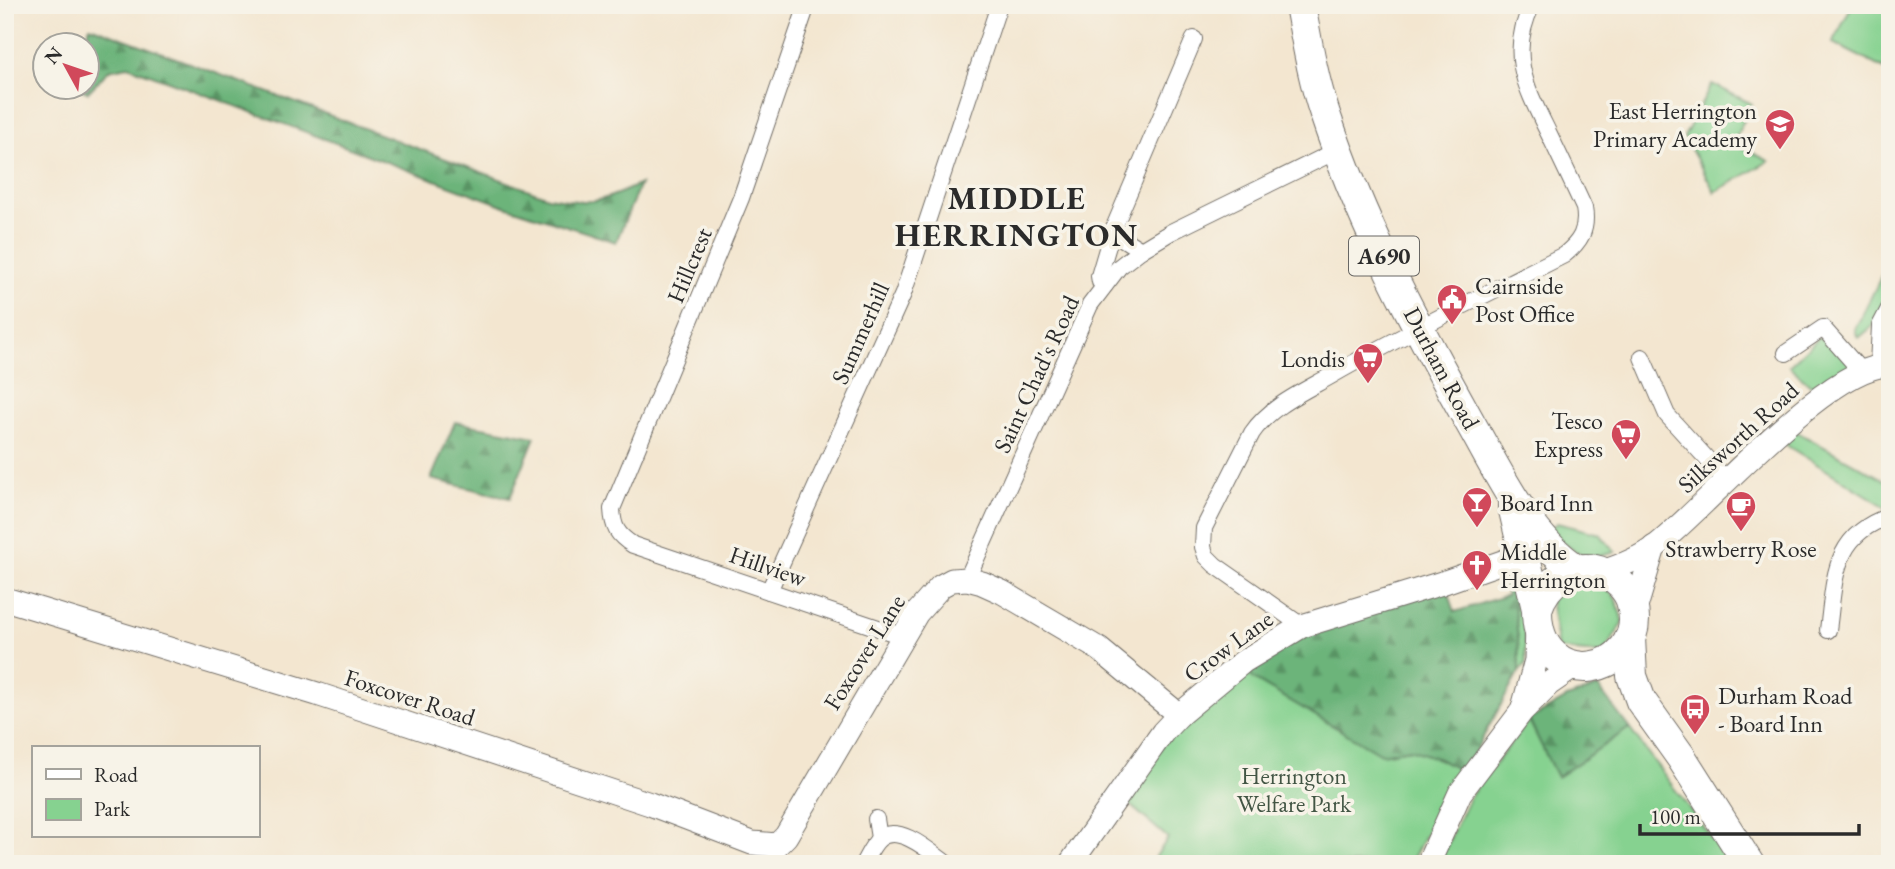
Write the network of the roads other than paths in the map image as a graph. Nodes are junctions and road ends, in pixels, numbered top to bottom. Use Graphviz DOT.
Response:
graph roads {
  1 [pos="807,5"];
  2 [pos="999,5"];
  3 [pos="1300,5"];
  4 [pos="1532,5"];
  5 [pos="1194,39"];
  6 [pos="1338,150"];
  7 [pos="1112,232"];
  8 [pos="1141,250"];
  9 [pos="1105,285"];
  10 [pos="1890,307"];
  11 [pos="1418,328"];
  12 [pos="1786,353"];
  13 [pos="1642,357"];
  14 [pos="1876,367"];
  15 [pos="1728,482"];
  16 [pos="1890,516"];
  17 [pos="620,537"];
  18 [pos="1654,547"];
  19 [pos="1536,549"];
  20 [pos="1590,571"];
  21 [pos="967,579"];
  22 [pos="769,591"];
  23 [pos="5,599"];
  24 [pos="1537,617"];
  25 [pos="1302,626"];
  26 [pos="1632,626"];
  27 [pos="1828,630"];
  28 [pos="902,636"];
  29 [pos="1585,666"];
  30 [pos="1641,701"];
  31 [pos="1522,711"];
  32 [pos="1179,715"];
  33 [pos="876,819"];
  34 [pos="879,838"];
  35 [pos="777,854"];
  36 [pos="864,862"];
  37 [pos="947,864"];
  38 [pos="1070,864"];
  39 [pos="1428,864"];
  40 [pos="1749,864"];
  1 -- 17 [label="street, Hillcrest"];
  2 -- 22 [label="street, Summerhill"];
  3 -- 6 [label="highway, Durham Road / A690"];
  4 -- 11 [label="street"];
  5 -- 7 [label="street"];
  6 -- 8 [label="street, Saint Chad's Road"];
  6 -- 11 [label="highway, Durham Road / A690"];
  7 -- 8 [label="street"];
  7 -- 9 [label="street"];
  8 -- 9 [label="street, Saint Chad's Road"];
  9 -- 21 [label="street, Saint Chad's Road"];
  10 -- 14 [label="street"];
  11 -- 19 [label="highway, Durham Road / A690"];
  11 -- 25 [label="street"];
  12 -- 14 [label="street, Silksworth Road"];
  13 -- 15 [label="street"];
  14 -- 15 [label="street, Silksworth Road"];
  15 -- 18 [label="street, Silksworth Road"];
  16 -- 27 [label="street"];
  17 -- 22 [label="street, Hillview"];
  18 -- 20 [label="street, Silksworth Road"];
  18 -- 26 [label="street"];
  19 -- 20 [label="highway, Durham Road / A690"];
  19 -- 24 [label="highway, Durham Road / A690"];
  19 -- 25 [label="street, Crow Lane"];
  20 -- 24 [label="highway"];
  20 -- 26 [label="highway, Durham Road / A690"];
  21 -- 28 [label="street, Foxcover Lane"];
  21 -- 32 [label="street"];
  22 -- 28 [label="street, Hillview"];
  23 -- 35 [label="street, Foxcover Road"];
  24 -- 29 [label="highway, Durham Road / A690"];
  24 -- 31 [label="street"];
  25 -- 32 [label="street, Crow Lane"];
  26 -- 29 [label="highway"];
  26 -- 30 [label="highway, Durham Road / A690"];
  28 -- 35 [label="street, Foxcover Lane"];
  29 -- 30 [label="highway, Durham Road / A690"];
  29 -- 31 [label="street"];
  30 -- 40 [label="highway, Durham Road / A690"];
  31 -- 39 [label="street"];
  32 -- 38 [label="street, Crow Lane"];
  33 -- 34 [label="street"];
  34 -- 36 [label="street"];
  34 -- 37 [label="street"];
}
